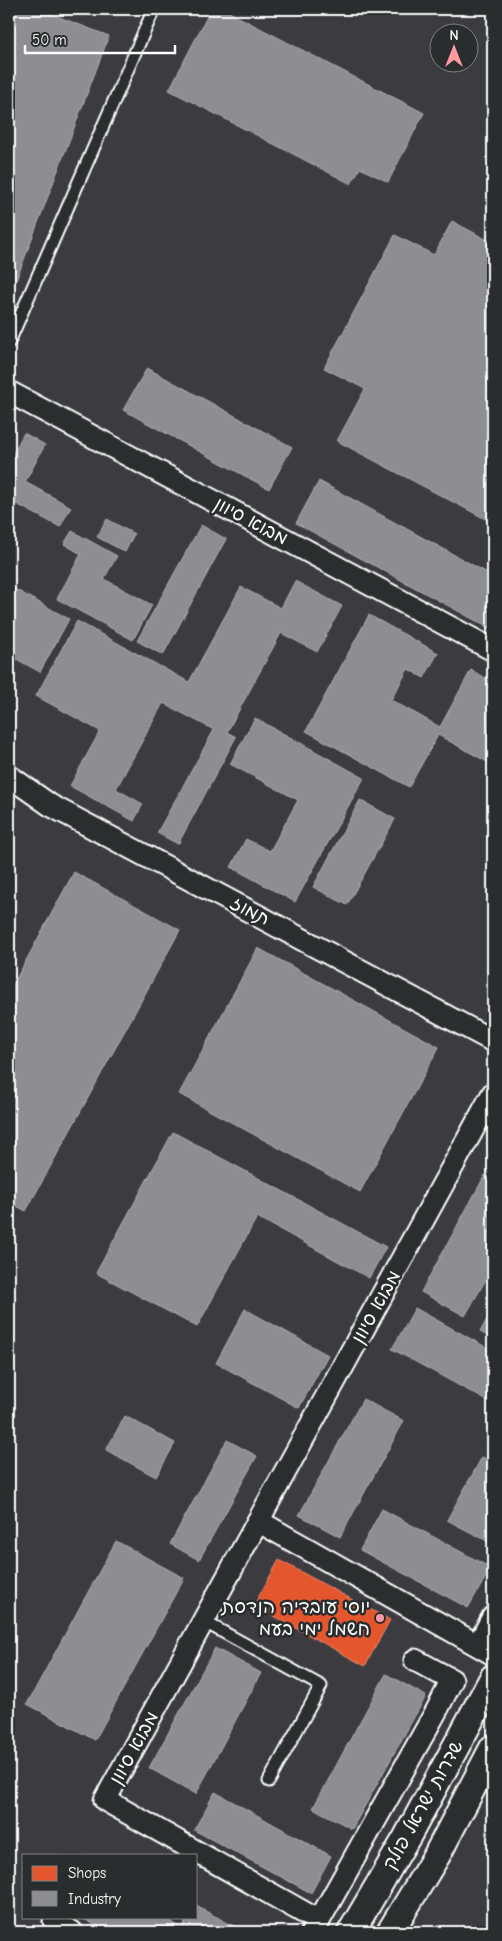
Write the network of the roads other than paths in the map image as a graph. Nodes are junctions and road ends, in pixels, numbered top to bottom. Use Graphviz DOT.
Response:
graph roads {
  1 [pos="154,9"];
  2 [pos="9,342"];
  3 [pos="9,392"];
  4 [pos="493,650"];
  5 [pos="9,776"];
  6 [pos="493,1041"];
  7 [pos="493,1093"];
  8 [pos="258,1521"];
  9 [pos="493,1617"];
  10 [pos="203,1622"];
  11 [pos="486,1650"];
  12 [pos="415,1660"];
  13 [pos="493,1678"];
  14 [pos="493,1748"];
  15 [pos="269,1781"];
  16 [pos="195,1854"];
  17 [pos="198,1856"];
  18 [pos="54,1922"];
  19 [pos="316,1927"];
  20 [pos="72,1932"];
  21 [pos="351,1932"];
  22 [pos="390,1932"];
  1 -- 2 [label="lane"];
  3 -- 4 [label="street, מבוא סיוון"];
  5 -- 6 [label="street, תמוז"];
  7 -- 8 [label="street, מבוא סיוון"];
  8 -- 10 [label="street, מבוא סיוון"];
  8 -- 11 [label="street"];
  9 -- 11 [label="street"];
  10 -- 15 [label="lane"];
  10 -- 16 [label="street, מבוא סיוון"];
  12 -- 19 [label="street"];
  13 -- 21 [label="street, שדרות ישראל פולק"];
  14 -- 22 [label="street, שדרות ישראל פולק"];
  17 -- 19 [label="street, מבוא סיוון"];
  18 -- 20 [label="street"];
}
